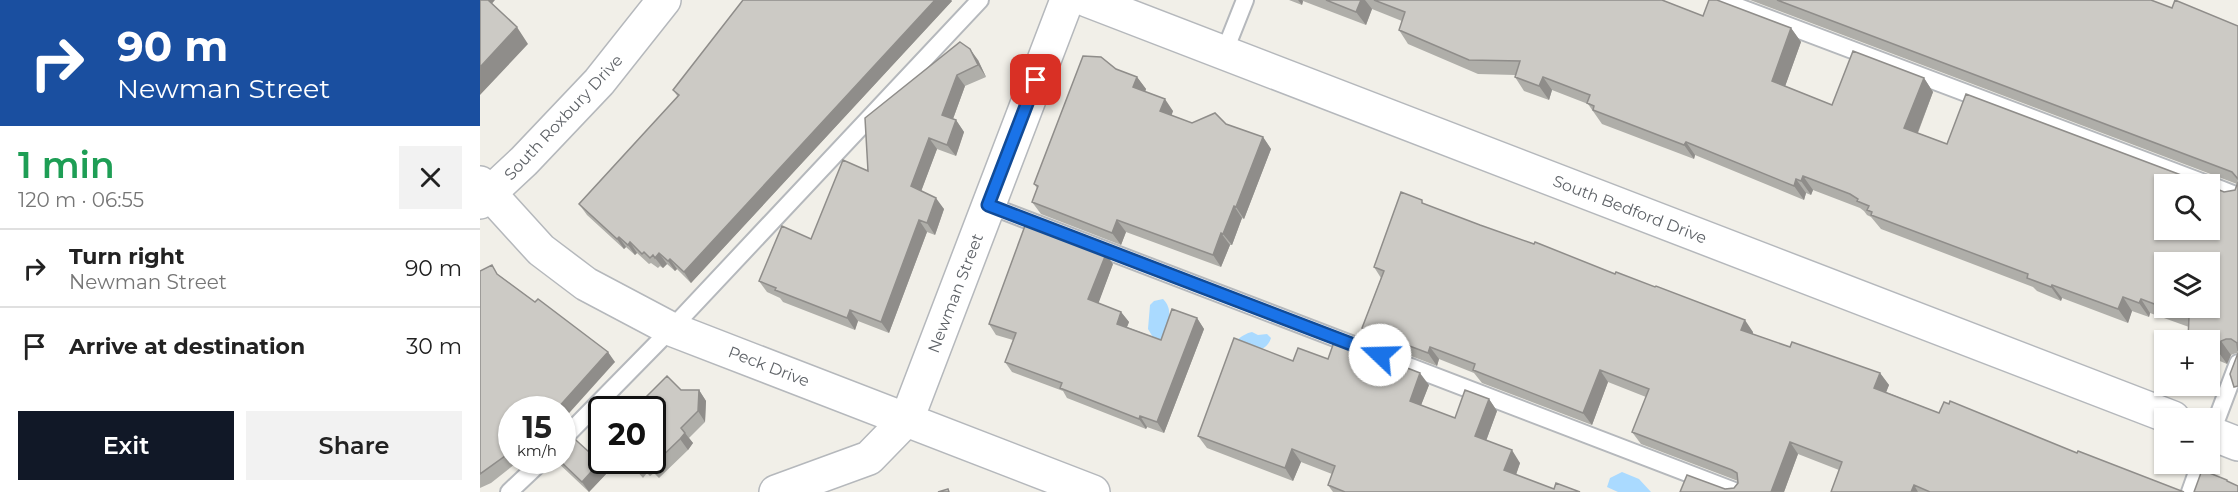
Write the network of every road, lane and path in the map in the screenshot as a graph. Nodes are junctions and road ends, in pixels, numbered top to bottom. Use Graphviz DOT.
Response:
graph roads {
  1 [pos="664,0"];
  2 [pos="980,0"];
  3 [pos="1067,0"];
  4 [pos="1087,0"];
  5 [pos="1245,0"];
  6 [pos="1720,0"];
  7 [pos="1224,53"];
  8 [pos="2179,174"];
  9 [pos="2220,189"];
  10 [pos="483,194"];
  11 [pos="2238,196"];
  12 [pos="988,205"];
  13 [pos="671,328"];
  14 [pos="2238,363"];
  15 [pos="2154,411"];
  16 [pos="907,418"];
  17 [pos="576,426"];
  18 [pos="2220,426"];
  19 [pos="528,474"];
  20 [pos="2196,474"];
  21 [pos="509,492"];
  22 [pos="776,492"];
  23 [pos="1093,492"];
  24 [pos="1737,492"];
  25 [pos="2190,492"];
  1 -- 10 [label="street, South Roxbury Drive"];
  2 -- 13 [label="lane"];
  3 -- 12 [label="street, Newman Street"];
  4 -- 7 [label="street, South Bedford Drive"];
  5 -- 7 [label="lane"];
  6 -- 8 [label="lane"];
  7 -- 15 [label="street, South Bedford Drive"];
  9 -- 11 [label="lane"];
  10 -- 13 [label="street, Peck Drive"];
  12 -- 16 [label="street, Newman Street"];
  12 -- 24 [label="lane"];
  13 -- 16 [label="street, Peck Drive"];
  13 -- 17 [label="lane"];
  14 -- 18 [label="lane"];
  16 -- 22 [label="street"];
  16 -- 23 [label="street, Peck Drive"];
  19 -- 21 [label="lane"];
  20 -- 25 [label="lane"];
}
